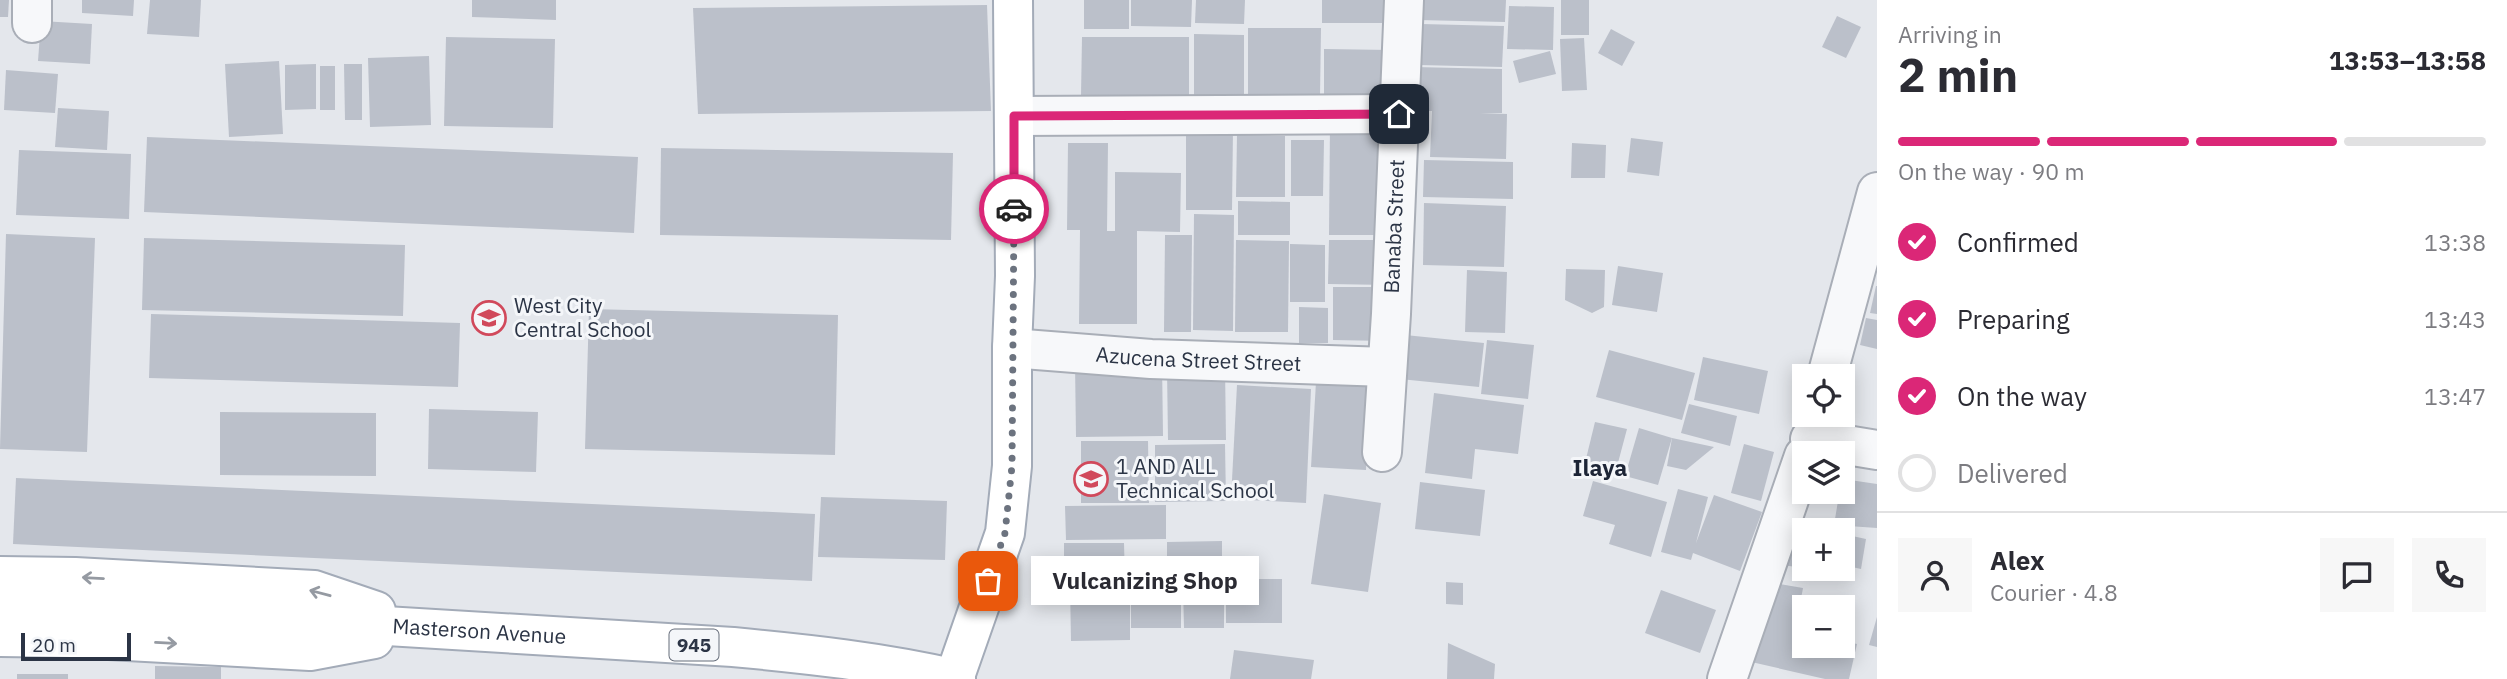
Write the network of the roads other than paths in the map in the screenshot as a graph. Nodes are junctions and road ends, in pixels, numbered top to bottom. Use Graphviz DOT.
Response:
graph roads {
  1 [pos="1013,0"];
  2 [pos="1404,0"];
  3 [pos="1399,114"];
  4 [pos="1014,116"];
  5 [pos="1877,192"];
  6 [pos="1012,348"];
  7 [pos="1830,364"];
  8 [pos="1387,367"];
  9 [pos="1855,447"];
  10 [pos="1877,450"];
  11 [pos="1382,452"];
  12 [pos="1792,495"];
  13 [pos="0,576"];
  14 [pos="0,606"];
  15 [pos="431,629"];
  16 [pos="0,636"];
  17 [pos="1735,678"];
  18 [pos="955,679"];
  1 -- 4 [label="main road, 945"];
  2 -- 3 [label="street, Banaba Street"];
  3 -- 4 [label="street"];
  3 -- 8 [label="street, Banaba Street"];
  4 -- 6 [label="main road, 945"];
  5 -- 7 [label="street"];
  6 -- 8 [label="street, Azucena Street Street"];
  6 -- 18 [label="main road, 945"];
  8 -- 11 [label="street, Banaba Street"];
  9 -- 10 [label="street"];
  12 -- 17 [label="street"];
  15 -- 13 [label="main road, one-way"];
  14 -- 15 [label="main road, Masterson Avenue / 945"];
  16 -- 15 [label="main road, one-way"];
  15 -- 18 [label="main road, Masterson Avenue / 945"];
}
